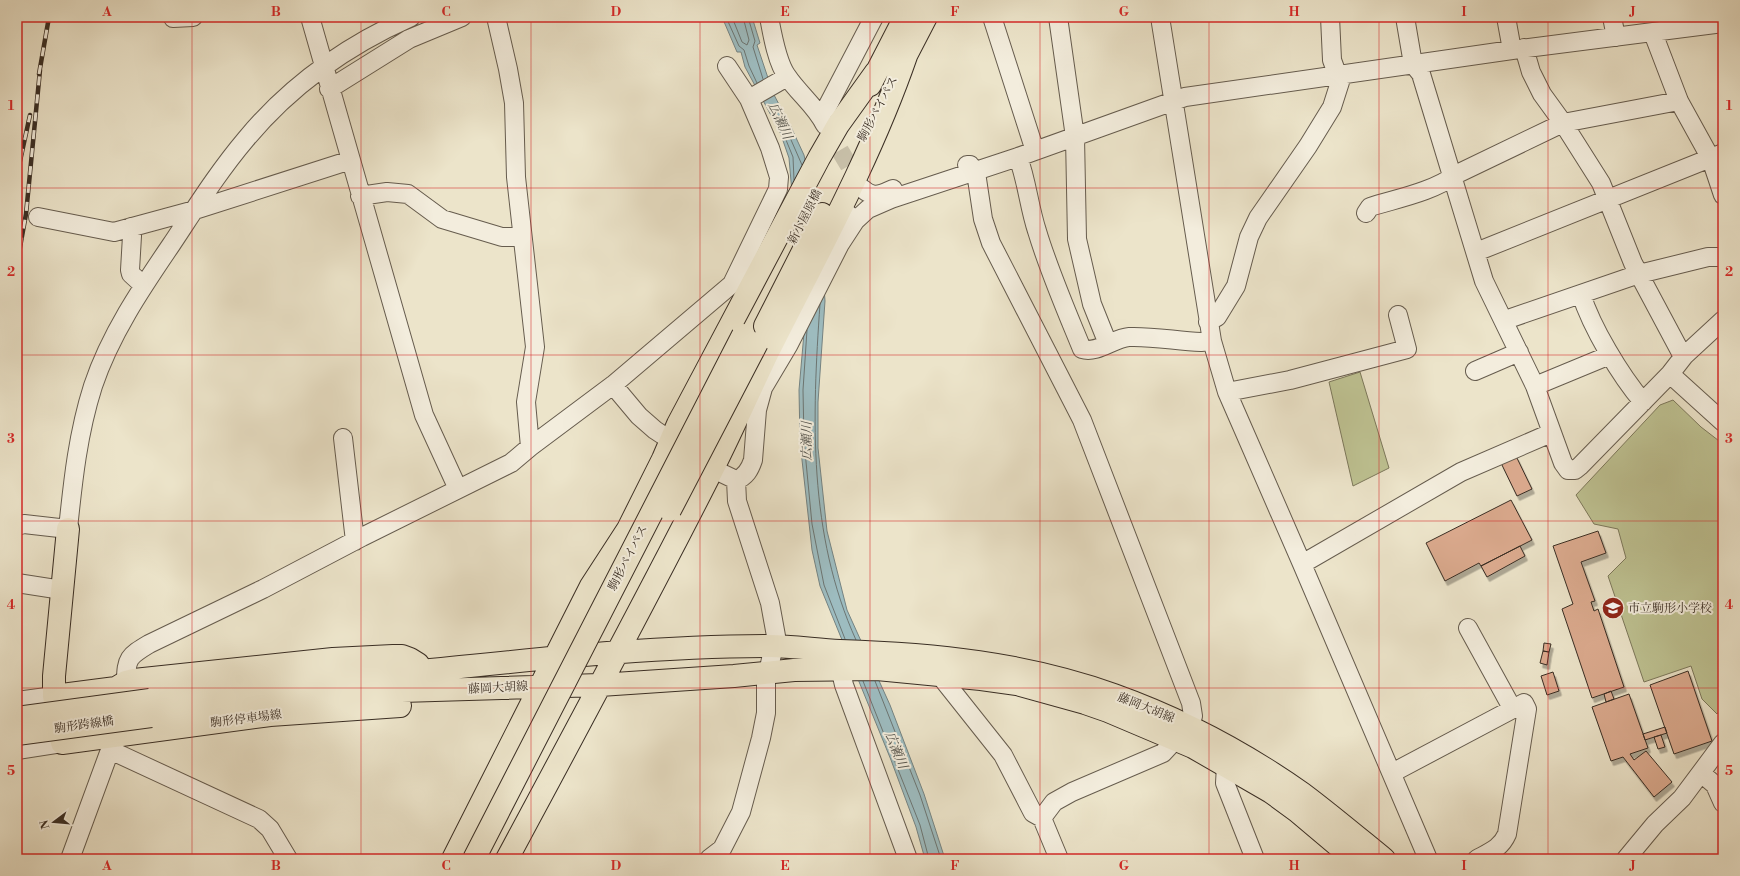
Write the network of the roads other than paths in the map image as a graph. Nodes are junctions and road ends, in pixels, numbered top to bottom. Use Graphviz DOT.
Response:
graph roads {
  1 [pos="193,17"];
  2 [pos="310,17"];
  3 [pos="411,17"];
  4 [pos="462,17"];
  5 [pos="496,17"];
  6 [pos="769,17"];
  7 [pos="874,17"];
  8 [pos="905,17"];
  9 [pos="926,17"];
  10 [pos="992,17"];
  11 [pos="1058,17"];
  12 [pos="1160,17"];
  13 [pos="1330,17"];
  14 [pos="1405,17"];
  15 [pos="1506,17"];
  16 [pos="1612,17"];
  17 [pos="173,18"];
  18 [pos="1723,23"];
  19 [pos="1654,33"];
  20 [pos="1616,37"];
  21 [pos="1518,49"];
  22 [pos="1413,64"];
  23 [pos="323,66"];
  24 [pos="727,66"];
  25 [pos="1338,76"];
  26 [pos="784,79"];
  27 [pos="330,89"];
  28 [pos="751,98"];
  29 [pos="1174,101"];
  30 [pos="1679,101"];
  31 [pos="1563,123"];
  32 [pos="1075,137"];
  33 [pos="1026,154"];
  34 [pos="1717,156"];
  35 [pos="351,160"];
  36 [pos="822,167"];
  37 [pos="975,172"];
  38 [pos="1452,178"];
  39 [pos="863,189"];
  40 [pos="1723,194"];
  41 [pos="360,196"];
  42 [pos="1607,199"];
  43 [pos="195,210"];
  44 [pos="840,213"];
  45 [pos="1366,213"];
  46 [pos="38,218"];
  47 [pos="131,227"];
  48 [pos="522,237"];
  49 [pos="780,249"];
  50 [pos="1476,252"];
  51 [pos="1723,257"];
  52 [pos="1639,274"];
  53 [pos="787,280"];
  54 [pos="143,285"];
  55 [pos="1581,294"];
  56 [pos="1398,315"];
  57 [pos="1723,320"];
  58 [pos="1208,322"];
  59 [pos="1505,322"];
  60 [pos="750,339"];
  61 [pos="1212,341"];
  62 [pos="1108,344"];
  63 [pos="1519,352"];
  64 [pos="1610,355"];
  65 [pos="1684,356"];
  66 [pos="1476,371"];
  67 [pos="1670,374"];
  68 [pos="613,385"];
  69 [pos="1535,386"];
  70 [pos="1227,392"];
  71 [pos="1643,402"];
  72 [pos="1723,422"];
  73 [pos="1551,433"];
  74 [pos="343,438"];
  75 [pos="671,440"];
  76 [pos="530,447"];
  77 [pos="713,469"];
  78 [pos="736,480"];
  79 [pos="458,489"];
  80 [pos="17,526"];
  81 [pos="68,529"];
  82 [pos="355,541"];
  83 [pos="1302,564"];
  84 [pos="17,583"];
  85 [pos="62,590"];
  86 [pos="639,610"];
  87 [pos="1468,628"];
  88 [pos="774,646"];
  89 [pos="657,650"];
  90 [pos="618,653"];
  91 [pos="556,657"];
  92 [pos="874,660"];
  93 [pos="841,662"];
  94 [pos="422,670"];
  95 [pos="767,673"];
  96 [pos="944,675"];
  97 [pos="126,682"];
  98 [pos="600,685"];
  99 [pos="541,686"];
  100 [pos="478,690"];
  101 [pos="54,696"];
  102 [pos="17,701"];
  103 [pos="150,708"];
  104 [pos="1512,708"];
  105 [pos="17,718"];
  106 [pos="1183,733"];
  107 [pos="17,734"];
  108 [pos="62,743"];
  109 [pos="1723,743"];
  110 [pos="110,744"];
  111 [pos="17,750"];
  112 [pos="1226,766"];
  113 [pos="1392,773"];
  114 [pos="1702,773"];
  115 [pos="1723,803"];
  116 [pos="1042,818"];
  117 [pos="70,859"];
  118 [pos="288,859"];
  119 [pos="453,859"];
  120 [pos="474,859"];
  121 [pos="490,859"];
  122 [pos="507,859"];
  123 [pos="708,859"];
  124 [pos="908,859"];
  125 [pos="1059,859"];
  126 [pos="1255,859"];
  127 [pos="1354,859"];
  128 [pos="1384,859"];
  129 [pos="1428,859"];
  130 [pos="1477,859"];
  131 [pos="1626,859"];
  1 -- 17 [label="street"];
  2 -- 23 [label="street"];
  3 -- 23 [label="street"];
  4 -- 27 [label="street"];
  5 -- 48 [label="street"];
  6 -- 26 [label="street"];
  7 -- 26 [label="street"];
  8 -- 36 [label="main road, 駒形バイパス"];
  9 -- 44 [label="main road, 駒形バイパス"];
  10 -- 33 [label="street"];
  11 -- 32 [label="street"];
  12 -- 29 [label="street"];
  13 -- 25 [label="street"];
  14 -- 22 [label="street"];
  15 -- 21 [label="street"];
  16 -- 20 [label="street"];
  18 -- 19 [label="street"];
  19 -- 20 [label="street"];
  19 -- 30 [label="street"];
  20 -- 21 [label="street"];
  21 -- 22 [label="street"];
  21 -- 31 [label="street"];
  22 -- 25 [label="street"];
  22 -- 38 [label="street"];
  23 -- 27 [label="street"];
  23 -- 43 [label="street"];
  24 -- 28 [label="street"];
  25 -- 29 [label="street"];
  25 -- 58 [label="street"];
  26 -- 28 [label="street"];
  27 -- 35 [label="street"];
  28 -- 68 [label="street"];
  29 -- 32 [label="street"];
  29 -- 58 [label="street"];
  30 -- 31 [label="street"];
  30 -- 34 [label="street"];
  31 -- 38 [label="street"];
  31 -- 42 [label="street"];
  32 -- 33 [label="street"];
  32 -- 62 [label="street"];
  33 -- 37 [label="street"];
  33 -- 62 [label="street"];
  34 -- 40 [label="street"];
  34 -- 42 [label="street"];
  35 -- 41 [label="street"];
  35 -- 43 [label="street"];
  36 -- 49 [label="main road, 新小屋原橋"];
  37 -- 39 [label="street"];
  37 -- 44 [label="street"];
  37 -- 106 [label="street"];
  38 -- 45 [label="street"];
  38 -- 50 [label="street"];
  41 -- 48 [label="street"];
  41 -- 79 [label="street"];
  42 -- 50 [label="street"];
  42 -- 52 [label="street"];
  43 -- 47 [label="street"];
  43 -- 54 [label="street"];
  44 -- 53 [label="main road, 新小屋原橋"];
  44 -- 77 [label="main road"];
  44 -- 78 [label="street"];
  46 -- 47 [label="street"];
  47 -- 54 [label="street"];
  48 -- 76 [label="street"];
  49 -- 60 [label="main road, 駒形バイパス"];
  49 -- 75 [label="main road"];
  50 -- 59 [label="street"];
  51 -- 52 [label="street"];
  52 -- 55 [label="street"];
  52 -- 65 [label="street"];
  53 -- 60 [label="main road, 駒形バイパス"];
  54 -- 81 [label="street"];
  55 -- 59 [label="street"];
  55 -- 64 [label="street"];
  56 -- 70 [label="street"];
  57 -- 65 [label="street"];
  58 -- 61 [label="street"];
  59 -- 63 [label="street"];
  60 -- 120 [label="main road, 駒形バイパス, bridge"];
  60 -- 121 [label="main road, 駒形バイパス, bridge"];
  61 -- 62 [label="street"];
  61 -- 70 [label="street"];
  63 -- 66 [label="street"];
  63 -- 69 [label="street"];
  64 -- 69 [label="street"];
  64 -- 71 [label="street"];
  65 -- 67 [label="street"];
  67 -- 71 [label="street"];
  67 -- 72 [label="street"];
  68 -- 75 [label="street"];
  68 -- 76 [label="street"];
  69 -- 73 [label="street"];
  70 -- 83 [label="street"];
  71 -- 73 [label="street"];
  73 -- 83 [label="street"];
  74 -- 82 [label="street"];
  75 -- 77 [label="street"];
  75 -- 91 [label="main road"];
  76 -- 79 [label="street"];
  77 -- 78 [label="street"];
  77 -- 86 [label="main road"];
  78 -- 88 [label="street"];
  79 -- 82 [label="street"];
  80 -- 81 [label="street"];
  81 -- 85 [label="main road"];
  82 -- 97 [label="street"];
  83 -- 113 [label="street"];
  84 -- 85 [label="street"];
  85 -- 101 [label="main road"];
  86 -- 89 [label="main road"];
  86 -- 90 [label="main road"];
  87 -- 104 [label="street"];
  88 -- 89 [label="main road, 藤岡大胡線"];
  88 -- 93 [label="main road, 藤岡大胡線"];
  88 -- 95 [label="street"];
  89 -- 90 [label="main road, 藤岡大胡線"];
  90 -- 91 [label="main road, 藤岡大胡線"];
  90 -- 98 [label="main road"];
  91 -- 94 [label="main road, 藤岡大胡線"];
  91 -- 99 [label="main road"];
  92 -- 93 [label="main road"];
  92 -- 96 [label="main road, 藤岡大胡線"];
  92 -- 106 [label="main road, 藤岡大胡線"];
  93 -- 95 [label="main road, 藤岡大胡線"];
  93 -- 124 [label="street"];
  94 -- 97 [label="main road"];
  94 -- 103 [label="main road, 藤岡大胡線"];
  95 -- 98 [label="main road, 藤岡大胡線"];
  95 -- 123 [label="street"];
  96 -- 106 [label="main road, 藤岡大胡線"];
  96 -- 116 [label="street"];
  97 -- 101 [label="main road"];
  98 -- 99 [label="main road, 藤岡大胡線"];
  98 -- 122 [label="main road"];
  99 -- 100 [label="main road, 藤岡大胡線"];
  99 -- 119 [label="main road"];
  100 -- 103 [label="main road, 藤岡大胡線"];
  100 -- 110 [label="main road, 駒形停車場線"];
  101 -- 102 [label="street"];
  101 -- 108 [label="main road"];
  103 -- 105 [label="main road, 駒形跨線橋, bridge"];
  103 -- 107 [label="main road, 駒形跨線橋, bridge"];
  104 -- 113 [label="street"];
  104 -- 130 [label="street"];
  106 -- 112 [label="main road, 藤岡大胡線"];
  106 -- 116 [label="street"];
  106 -- 128 [label="main road, 藤岡大胡線"];
  108 -- 110 [label="main road, 駒形停車場線"];
  108 -- 111 [label="street"];
  109 -- 114 [label="street"];
  110 -- 117 [label="street"];
  110 -- 118 [label="street"];
  112 -- 126 [label="street"];
  112 -- 127 [label="main road, 藤岡大胡線"];
  113 -- 129 [label="street"];
  114 -- 115 [label="street"];
  114 -- 131 [label="street"];
  116 -- 125 [label="street"];
}
